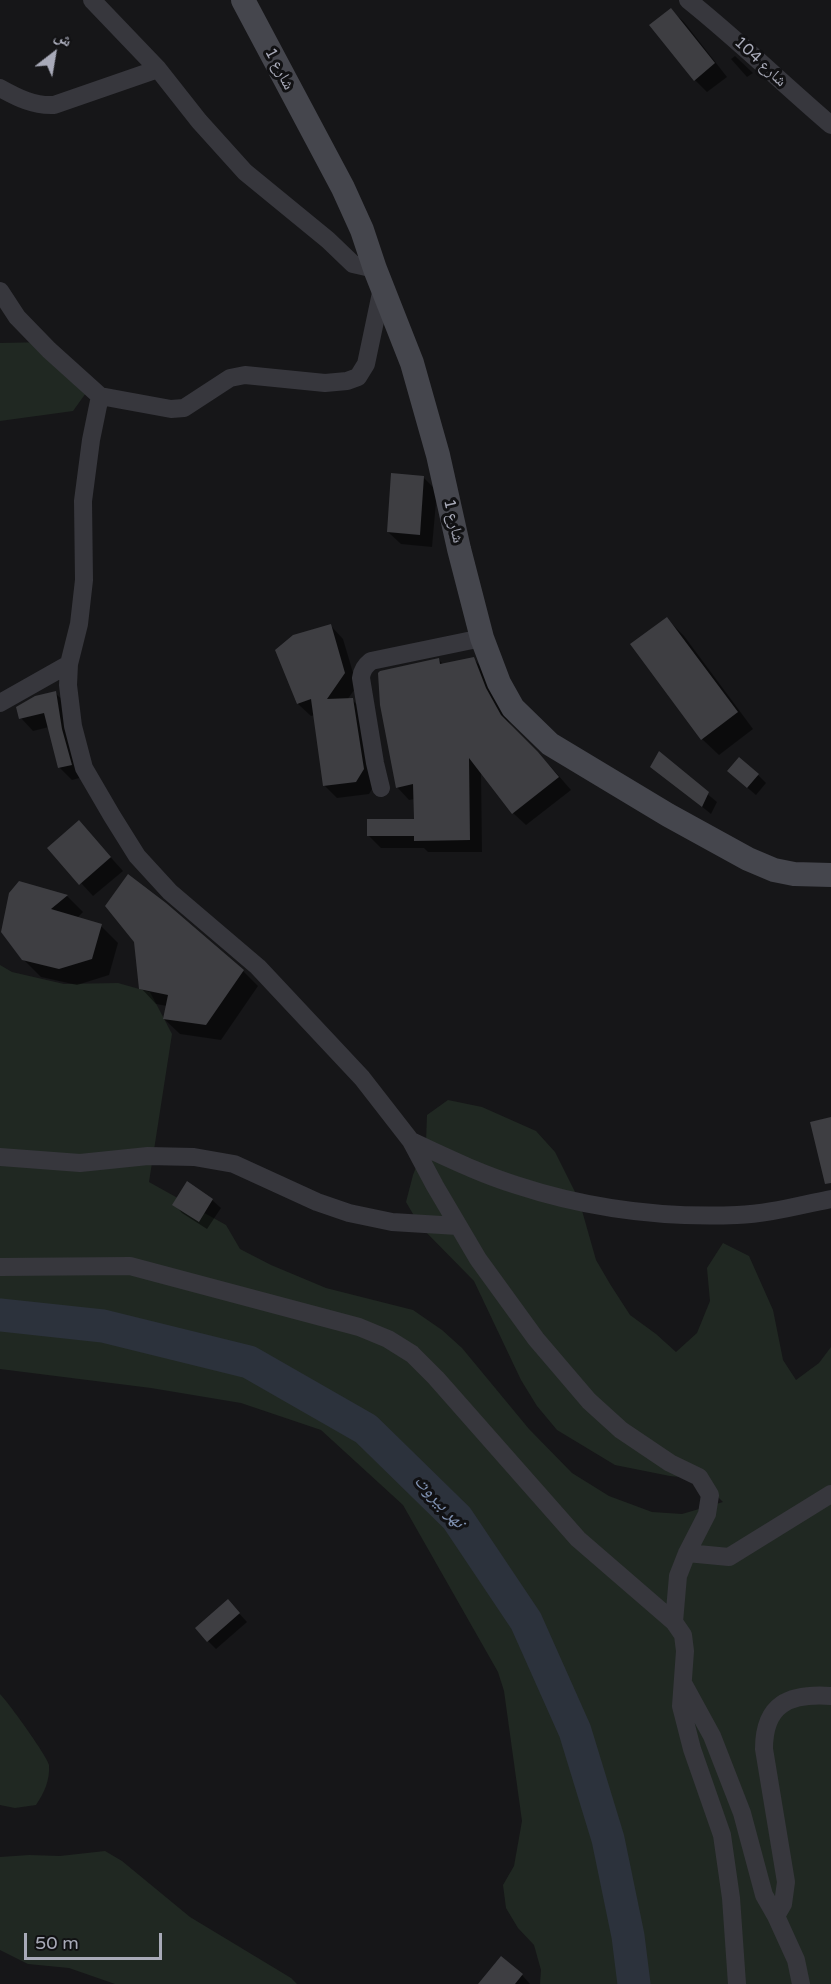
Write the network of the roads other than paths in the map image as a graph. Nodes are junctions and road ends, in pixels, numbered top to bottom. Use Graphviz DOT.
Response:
graph roads {
  1 [pos="92,0"];
  2 [pos="243,0"];
  3 [pos="688,0"];
  4 [pos="158,69"];
  5 [pos="0,88"];
  6 [pos="831,125"];
  7 [pos="379,279"];
  8 [pos="0,291"];
  9 [pos="100,396"];
  10 [pos="482,638"];
  11 [pos="69,664"];
  12 [pos="0,703"];
  13 [pos="381,788"];
  14 [pos="831,875"];
  15 [pos="411,1141"];
  16 [pos="0,1157"];
  17 [pos="831,1199"];
  18 [pos="458,1226"];
  19 [pos="0,1267"];
  20 [pos="831,1494"];
  21 [pos="687,1553"];
  22 [pos="674,1622"];
  23 [pos="682,1682"];
  24 [pos="831,1695"];
  25 [pos="776,1916"];
  26 [pos="737,1984"];
  27 [pos="801,1984"];
  1 -- 4 [label="street"];
  2 -- 7 [label="street, شارع 1"];
  3 -- 6 [label="street, شارع 104"];
  4 -- 5 [label="street"];
  4 -- 7 [label="street"];
  7 -- 9 [label="street"];
  7 -- 10 [label="street, شارع 1"];
  8 -- 9 [label="street"];
  9 -- 11 [label="street"];
  10 -- 13 [label="street"];
  10 -- 14 [label="street, شارع 1"];
  11 -- 12 [label="street"];
  11 -- 15 [label="street"];
  15 -- 17 [label="street"];
  15 -- 18 [label="street"];
  16 -- 18 [label="street"];
  18 -- 21 [label="street"];
  19 -- 22 [label="street"];
  20 -- 21 [label="street"];
  21 -- 22 [label="street"];
  22 -- 23 [label="street"];
  23 -- 25 [label="street"];
  23 -- 26 [label="street"];
  24 -- 25 [label="street"];
  25 -- 27 [label="street"];
}
